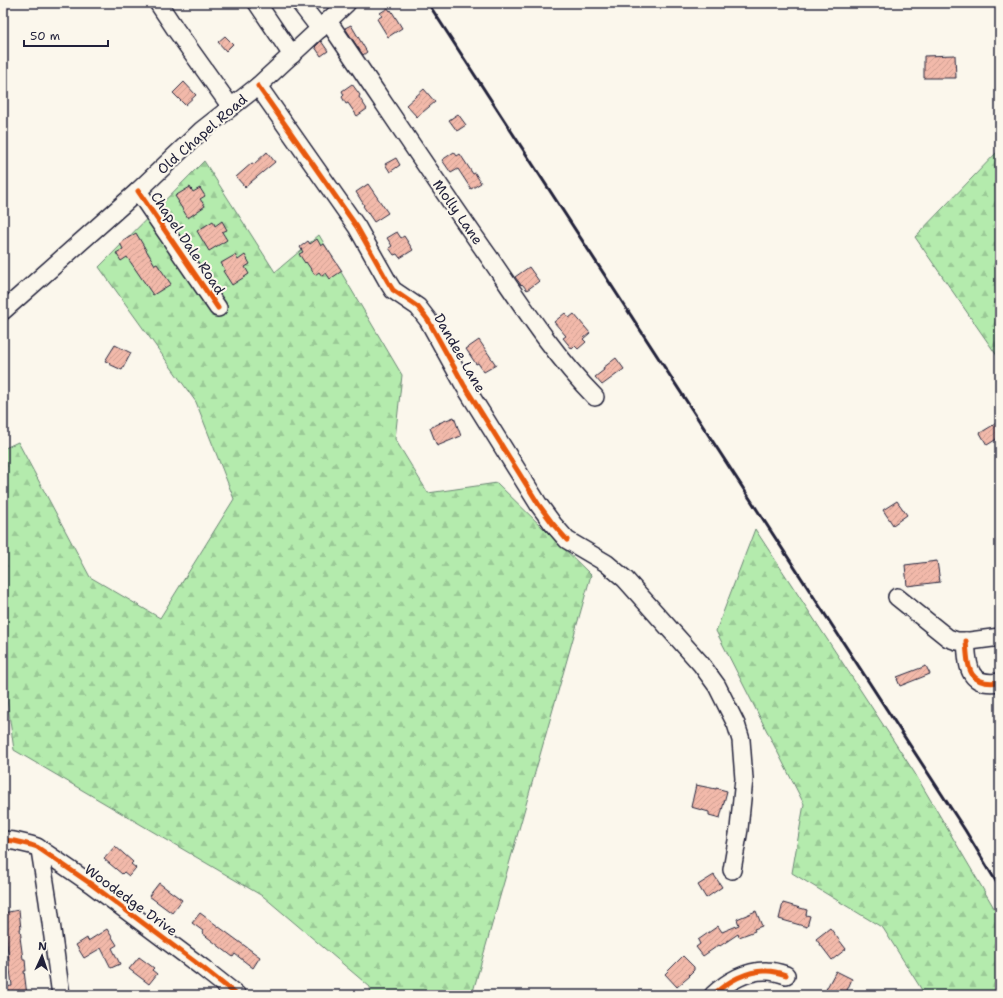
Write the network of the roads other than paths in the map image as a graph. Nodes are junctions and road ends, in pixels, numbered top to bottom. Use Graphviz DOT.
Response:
graph roads {
  1 [pos="158,3"];
  2 [pos="257,3"];
  3 [pos="300,3"];
  4 [pos="347,3"];
  5 [pos="324,25"];
  6 [pos="292,55"];
  7 [pos="258,86"];
  8 [pos="231,107"];
  9 [pos="138,191"];
  10 [pos="218,308"];
  11 [pos="3,311"];
  12 [pos="595,397"];
  13 [pos="897,597"];
  14 [pos="1000,637"];
  15 [pos="966,641"];
  16 [pos="1000,682"];
  17 [pos="3,840"];
  18 [pos="40,850"];
  19 [pos="732,870"];
  20 [pos="786,975"];
  21 [pos="61,995"];
  22 [pos="237,995"];
  23 [pos="713,995"];
  1 -- 8 [label="street"];
  2 -- 6 [label="street"];
  3 -- 5 [label="street, Molly Lane"];
  4 -- 5 [label="street, Old Chapel Road"];
  5 -- 6 [label="street, Old Chapel Road"];
  5 -- 12 [label="street, Molly Lane"];
  6 -- 7 [label="street, Old Chapel Road"];
  7 -- 8 [label="street, Old Chapel Road"];
  7 -- 19 [label="street, Dandee Lane"];
  8 -- 9 [label="street, Old Chapel Road"];
  9 -- 10 [label="street, Chapel Dale Road"];
  9 -- 11 [label="street, Old Chapel Road"];
  13 -- 15 [label="street"];
  14 -- 15 [label="street"];
  15 -- 16 [label="street"];
  17 -- 18 [label="street, Woodedge Drive"];
  18 -- 21 [label="street"];
  18 -- 22 [label="street, Woodedge Drive"];
  20 -- 23 [label="street"];
}
